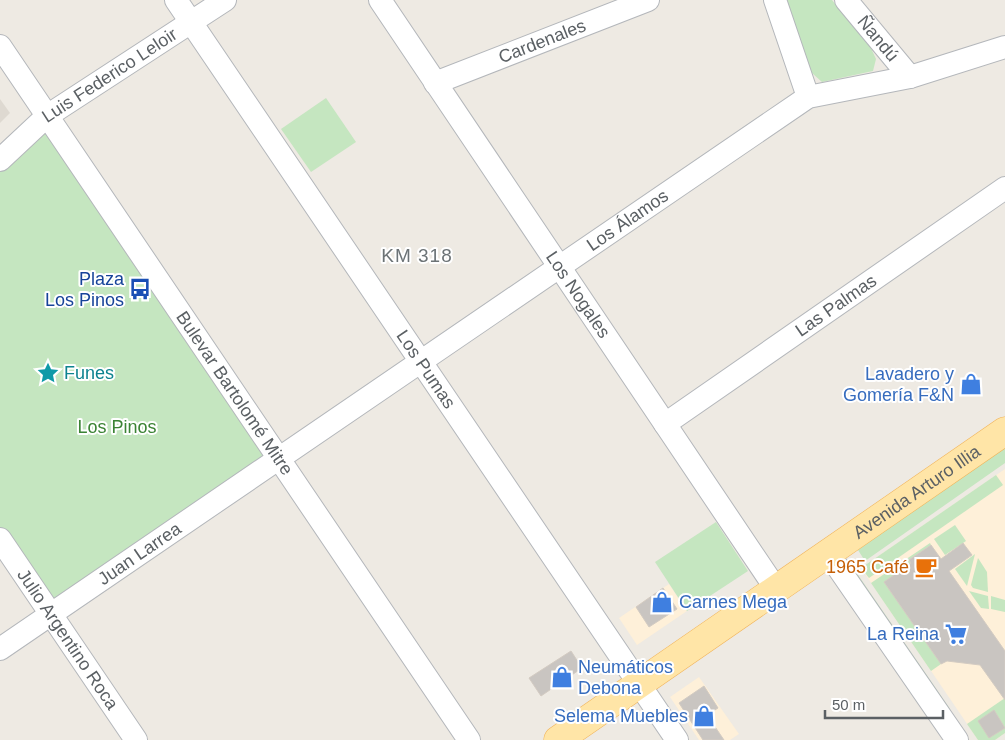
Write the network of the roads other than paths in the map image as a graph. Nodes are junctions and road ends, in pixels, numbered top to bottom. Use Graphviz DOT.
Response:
graph roads {
  1 [pos="176,0"];
  2 [pos="225,0"];
  3 [pos="380,0"];
  4 [pos="648,0"];
  5 [pos="775,0"];
  6 [pos="846,0"];
  7 [pos="191,23"];
  8 [pos="0,46"];
  9 [pos="1005,47"];
  10 [pos="910,77"];
  11 [pos="435,83"];
  12 [pos="808,97"];
  13 [pos="47,116"];
  14 [pos="0,160"];
  15 [pos="1003,192"];
  16 [pos="560,267"];
  17 [pos="420,362"];
  18 [pos="665,424"];
  19 [pos="1005,431"];
  20 [pos="279,458"];
  21 [pos="0,539"];
  22 [pos="828,553"];
  23 [pos="776,589"];
  24 [pos="51,614"];
  25 [pos="0,649"];
  26 [pos="638,684"];
  27 [pos="136,740"];
  28 [pos="469,740"];
  29 [pos="558,740"];
  30 [pos="677,740"];
  31 [pos="957,740"];
  1 -- 7 [label="street, Los Pumas"];
  2 -- 7 [label="street, Luis Federico Leloir"];
  3 -- 11 [label="street, Los Nogales"];
  4 -- 11 [label="street, Cardenales"];
  5 -- 12 [label="street"];
  6 -- 10 [label="street, Ñandú"];
  7 -- 13 [label="street, Luis Federico Leloir"];
  7 -- 17 [label="street, Los Pumas"];
  8 -- 13 [label="street, Bulevar Bartolomé Mitre"];
  9 -- 10 [label="street, Los Álamos"];
  10 -- 12 [label="street, Los Álamos"];
  11 -- 16 [label="street, Los Nogales"];
  12 -- 16 [label="street, Los Álamos"];
  13 -- 14 [label="street, Luis Federico Leloir"];
  13 -- 20 [label="street, Bulevar Bartolomé Mitre"];
  15 -- 18 [label="street, Las Palmas"];
  16 -- 17 [label="street, Los Álamos"];
  16 -- 18 [label="street, Los Nogales"];
  17 -- 20 [label="street, Los Álamos"];
  17 -- 26 [label="street, Los Pumas"];
  18 -- 23 [label="street, Los Nogales"];
  19 -- 22 [label="main road, Avenida Arturo Illia"];
  20 -- 24 [label="street, Juan Larrea"];
  20 -- 28 [label="street, Bulevar Bartolomé Mitre"];
  21 -- 24 [label="street, Julio Argentino Roca"];
  22 -- 23 [label="main road, Avenida Arturo Illia"];
  22 -- 31 [label="street"];
  23 -- 26 [label="main road, Avenida Arturo Illia"];
  24 -- 25 [label="street, Juan Larrea"];
  24 -- 27 [label="street, Julio Argentino Roca"];
  26 -- 29 [label="main road, Avenida Arturo Illia"];
  26 -- 30 [label="street, Los Pumas"];
}
